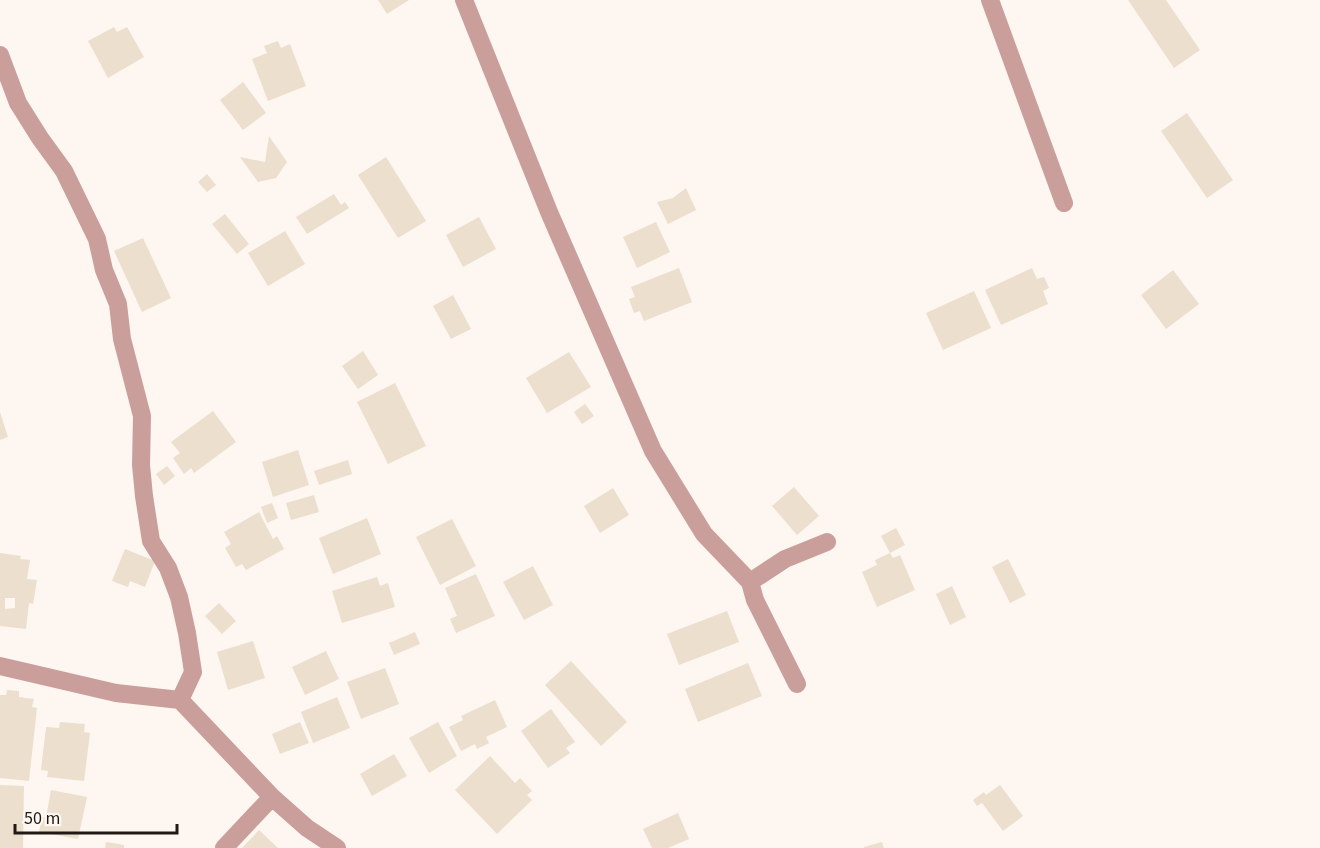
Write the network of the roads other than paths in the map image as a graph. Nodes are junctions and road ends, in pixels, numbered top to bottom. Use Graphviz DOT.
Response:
graph roads {
  1 [pos="464,0"];
  2 [pos="990,0"];
  3 [pos="0,55"];
  4 [pos="1064,203"];
  5 [pos="828,542"];
  6 [pos="750,582"];
  7 [pos="0,666"];
  8 [pos="797,684"];
  9 [pos="180,700"];
  10 [pos="272,797"];
  11 [pos="224,848"];
  12 [pos="337,848"];
  1 -- 6 [label="street"];
  2 -- 4 [label="street"];
  3 -- 9 [label="street"];
  5 -- 6 [label="street"];
  6 -- 8 [label="street"];
  7 -- 9 [label="street"];
  9 -- 10 [label="street"];
  10 -- 11 [label="street"];
  10 -- 12 [label="street"];
}
